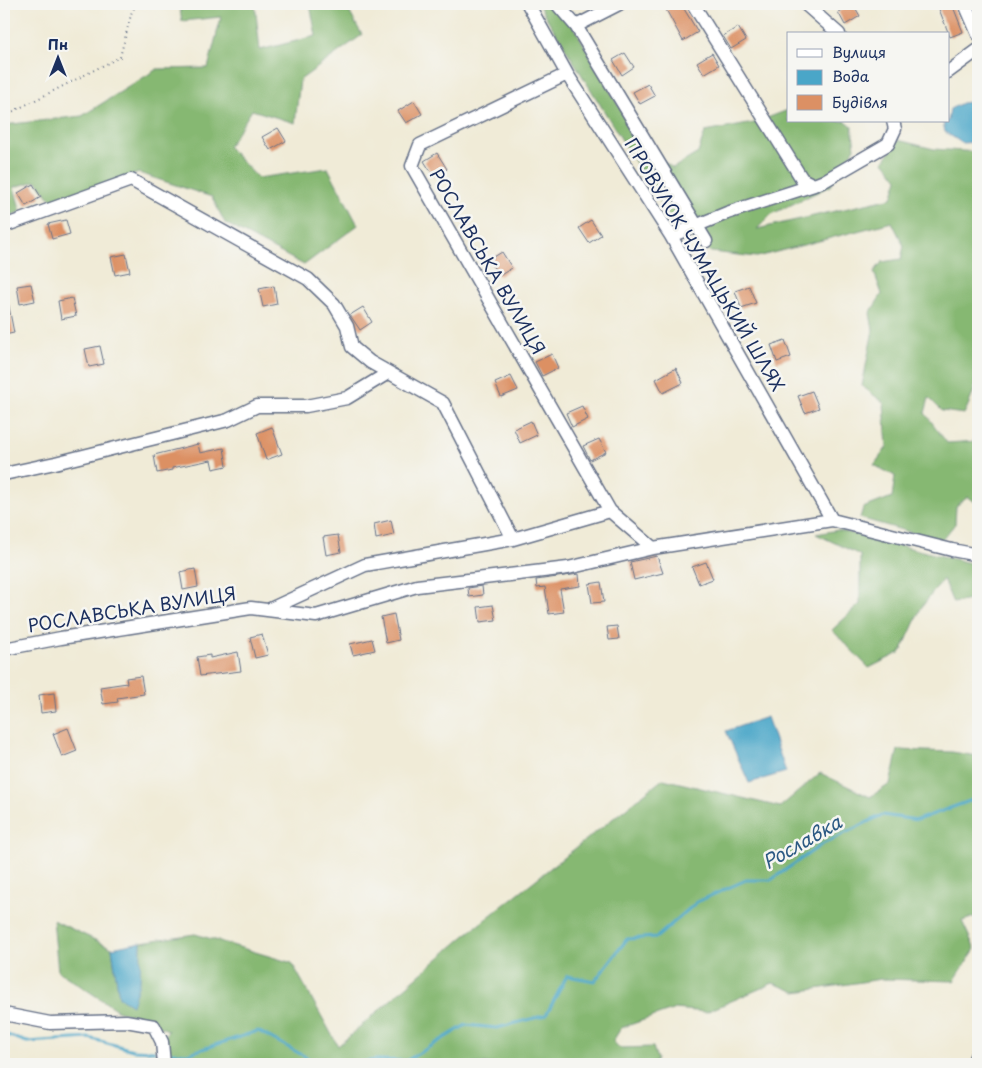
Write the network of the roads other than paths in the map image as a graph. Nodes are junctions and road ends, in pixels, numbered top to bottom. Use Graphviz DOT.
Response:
graph roads {
  1 [pos="528,4"];
  2 [pos="557,4"];
  3 [pos="619,4"];
  4 [pos="693,4"];
  5 [pos="805,4"];
  6 [pos="965,4"];
  7 [pos="576,26"];
  8 [pos="837,32"];
  9 [pos="978,34"];
  10 [pos="978,50"];
  11 [pos="950,71"];
  12 [pos="567,74"];
  13 [pos="892,122"];
  14 [pos="814,185"];
  15 [pos="696,224"];
  16 [pos="4,226"];
  17 [pos="671,236"];
  18 [pos="706,241"];
  19 [pos="388,373"];
  20 [pos="4,474"];
  21 [pos="610,510"];
  22 [pos="832,520"];
  23 [pos="513,539"];
  24 [pos="653,548"];
  25 [pos="978,555"];
  26 [pos="267,610"];
  27 [pos="4,649"];
  28 [pos="4,1014"];
  29 [pos="978,1052"];
  30 [pos="164,1064"];
  31 [pos="973,1064"];
  1 -- 12 [label="street, ПРОВУЛОК ЧУМАЦЬКИЙ ШЛЯХ"];
  2 -- 7 [label="street"];
  3 -- 7 [label="street"];
  4 -- 14 [label="street"];
  5 -- 8 [label="street"];
  6 -- 9 [label="street"];
  7 -- 15 [label="street"];
  10 -- 11 [label="street"];
  12 -- 17 [label="street, ПРОВУЛОК ЧУМАЦЬКИЙ ШЛЯХ"];
  12 -- 21 [label="street, РОСЛАВСЬКА ВУЛИЦЯ"];
  13 -- 14 [label="street"];
  14 -- 15 [label="street"];
  15 -- 17 [label="street"];
  15 -- 18 [label="street"];
  16 -- 19 [label="street"];
  17 -- 22 [label="street, ПРОВУЛОК ЧУМАЦЬКИЙ ШЛЯХ"];
  19 -- 20 [label="street"];
  19 -- 23 [label="street"];
  21 -- 23 [label="street, РОСЛАВСЬКА ВУЛИЦЯ"];
  21 -- 24 [label="street, РОСЛАВСЬКА ВУЛИЦЯ"];
  22 -- 24 [label="street, РОСЛАВСЬКА ВУЛИЦЯ"];
  22 -- 25 [label="street, РОСЛАВСЬКА ВУЛИЦЯ"];
  23 -- 26 [label="street, РОСЛАВСЬКА ВУЛИЦЯ"];
  24 -- 26 [label="street, РОСЛАВСЬКА ВУЛИЦЯ"];
  26 -- 27 [label="street, РОСЛАВСЬКА ВУЛИЦЯ"];
  28 -- 30 [label="street"];
  29 -- 31 [label="street"];
}
